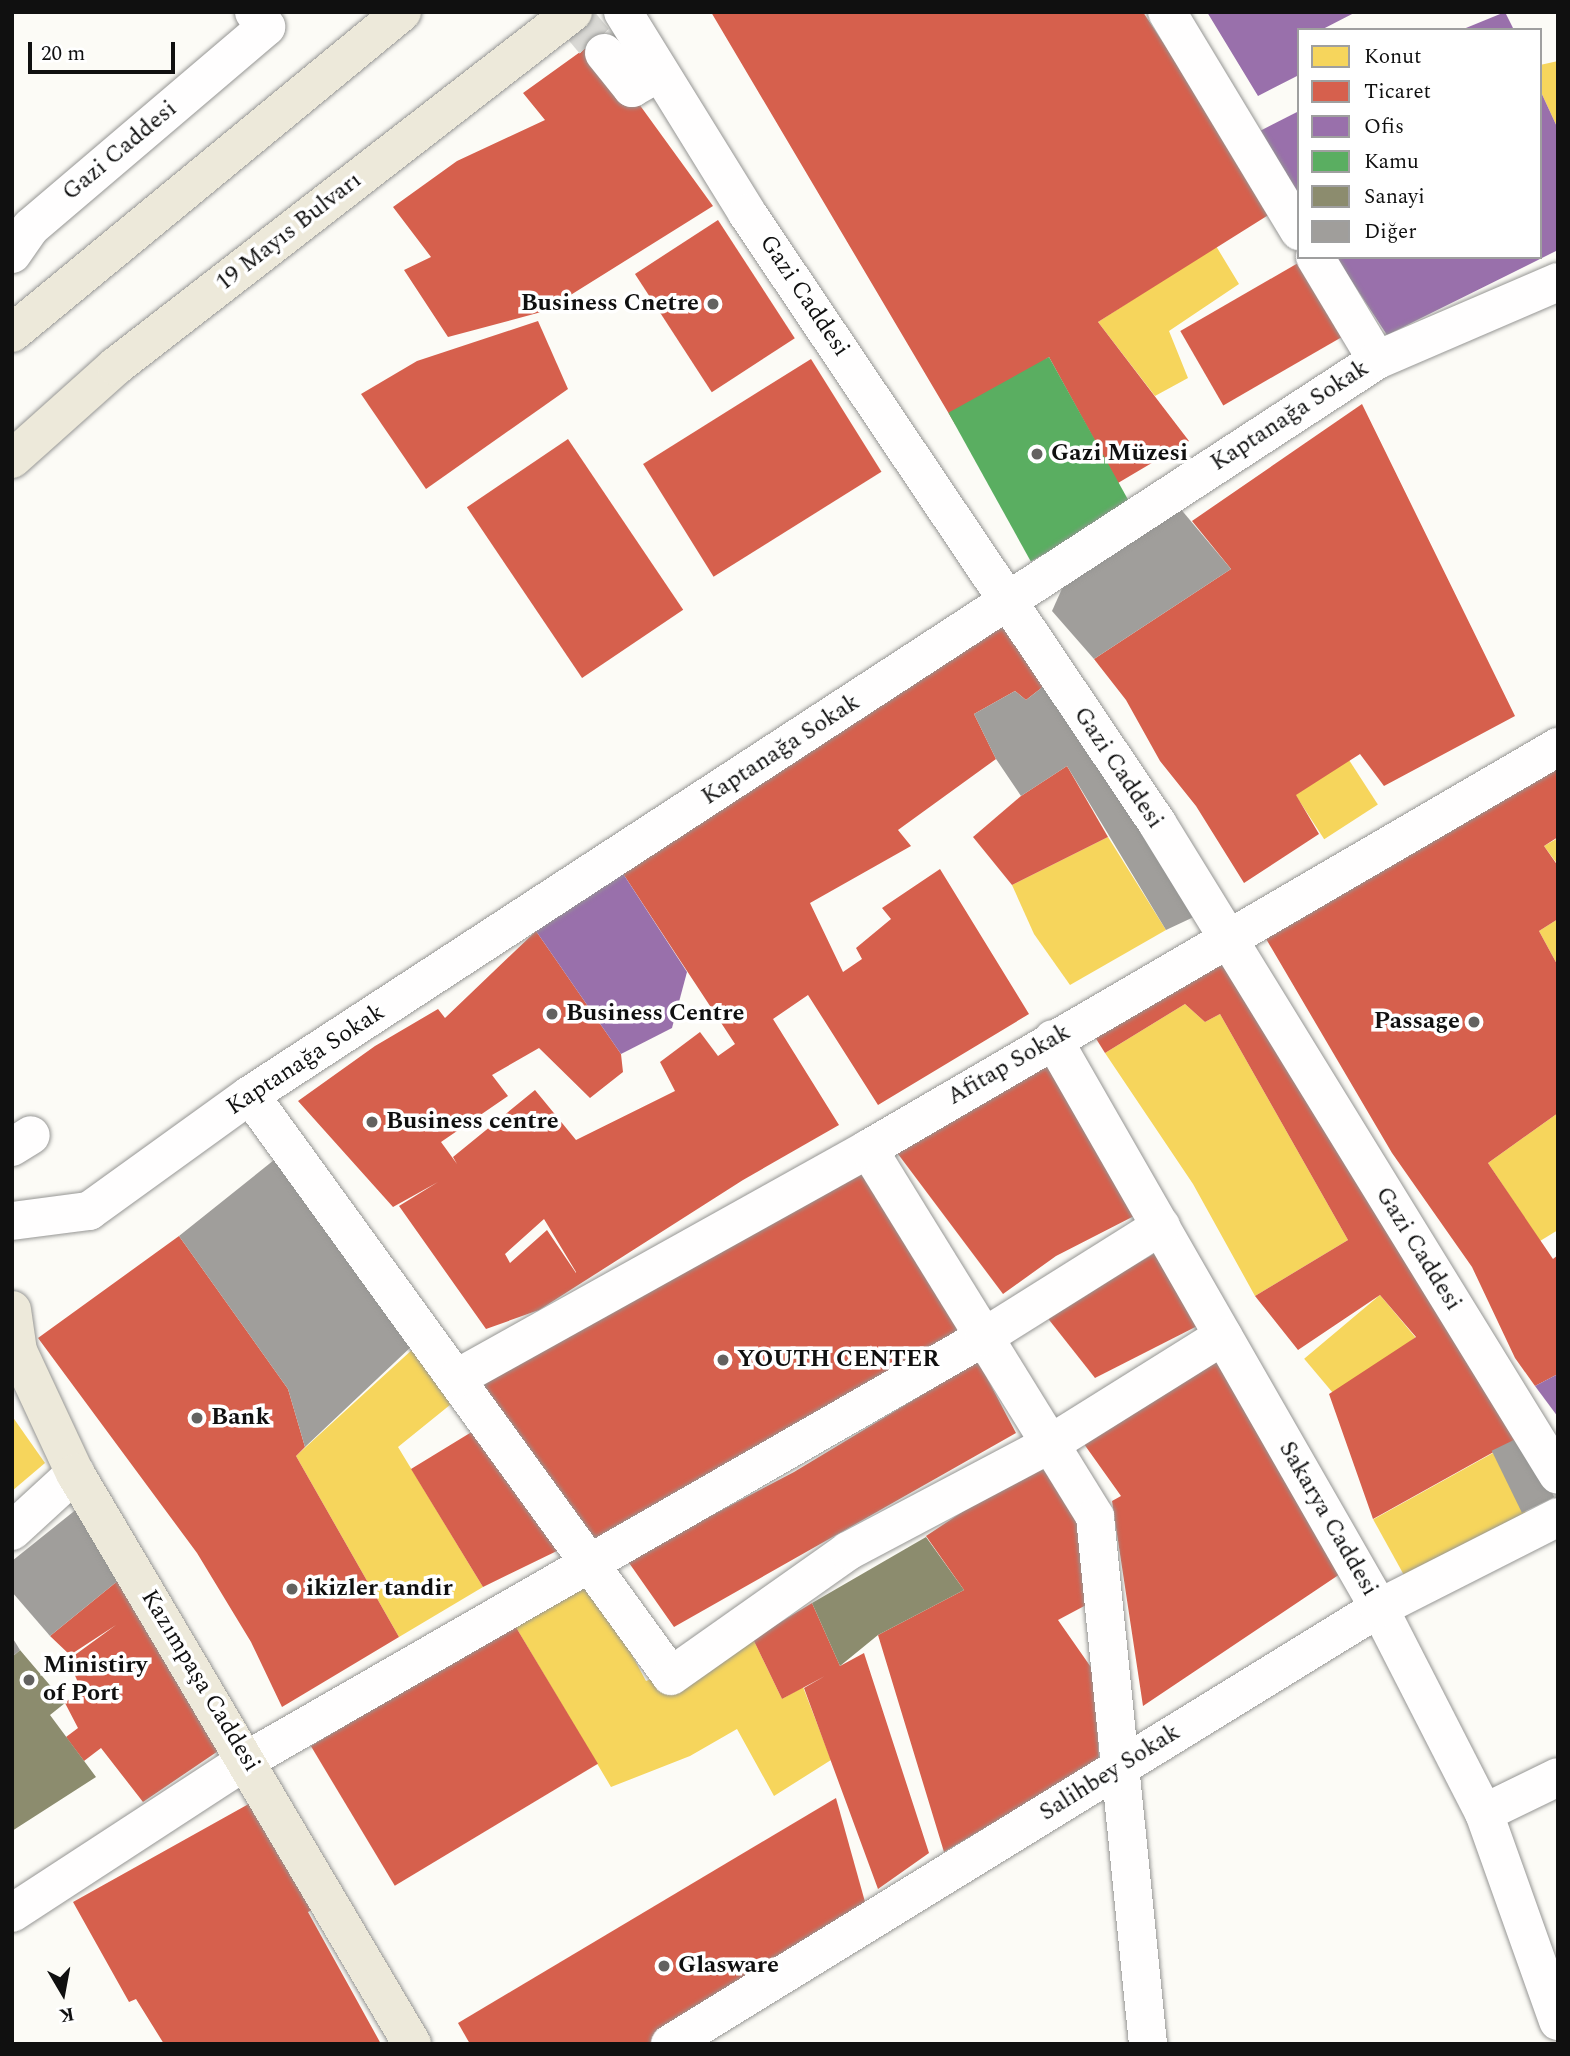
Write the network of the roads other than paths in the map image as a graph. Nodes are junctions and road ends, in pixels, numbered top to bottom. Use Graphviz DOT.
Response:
graph roads {
  1 [pos="402,12"];
  2 [pos="573,12"];
  3 [pos="623,12"];
  4 [pos="1167,12"];
  5 [pos="268,17"];
  6 [pos="604,54"];
  7 [pos="658,73"];
  8 [pos="1297,228"];
  9 [pos="12,254"];
  10 [pos="1316,259"];
  11 [pos="1558,282"];
  12 [pos="12,333"];
  13 [pos="1377,360"];
  14 [pos="12,459"];
  15 [pos="1004,601"];
  16 [pos="1558,747"];
  17 [pos="1230,939"];
  18 [pos="1054,1039"];
  19 [pos="250,1095"];
  20 [pos="868,1149"];
  21 [pos="12,1221"];
  22 [pos="1161,1226"];
  23 [pos="12,1310"];
  24 [pos="1223,1336"];
  25 [pos="984,1337"];
  26 [pos="457,1378"];
  27 [pos="1050,1444"];
  28 [pos="75,1473"];
  29 [pos="1558,1475"];
  30 [pos="1558,1517"];
  31 [pos="12,1531"];
  32 [pos="591,1563"];
  33 [pos="1379,1608"];
  34 [pos="247,1760"];
  35 [pos="1121,1767"];
  36 [pos="1558,1777"];
  37 [pos="1484,1813"];
  38 [pos="12,1913"];
  39 [pos="1558,2021"];
  40 [pos="412,2044"];
  41 [pos="670,2044"];
  42 [pos="1148,2044"];
  1 -- 12 [label="main road"];
  2 -- 14 [label="main road, 19 Mayıs Bulvarı"];
  3 -- 7 [label="street, Gazi Caddesi"];
  4 -- 8 [label="street"];
  5 -- 9 [label="street, Gazi Caddesi"];
  6 -- 7 [label="street"];
  7 -- 15 [label="street, Gazi Caddesi"];
  10 -- 13 [label="street"];
  11 -- 13 [label="street, Kaptanağa Sokak"];
  13 -- 15 [label="street, Kaptanağa Sokak"];
  15 -- 17 [label="street, Gazi Caddesi"];
  15 -- 19 [label="street, Kaptanağa Sokak"];
  16 -- 17 [label="street, Afitap Sokak"];
  17 -- 18 [label="street, Afitap Sokak"];
  17 -- 29 [label="street, Gazi Caddesi"];
  18 -- 20 [label="street, Afitap Sokak"];
  18 -- 22 [label="street, Sakarya Caddesi"];
  19 -- 21 [label="street, Kaptanağa Sokak"];
  19 -- 26 [label="street"];
  20 -- 25 [label="street"];
  20 -- 26 [label="street, Afitap Sokak"];
  22 -- 24 [label="street, Sakarya Caddesi"];
  22 -- 25 [label="street"];
  23 -- 28 [label="main road, Kazımpaşa Caddesi"];
  24 -- 27 [label="street"];
  24 -- 33 [label="street, Sakarya Caddesi"];
  25 -- 27 [label="street"];
  25 -- 32 [label="street"];
  26 -- 32 [label="street"];
  27 -- 32 [label="street"];
  27 -- 35 [label="street"];
  28 -- 31 [label="street"];
  28 -- 34 [label="main road, Kazımpaşa Caddesi"];
  30 -- 33 [label="street, Salihbey Sokak"];
  32 -- 34 [label="street"];
  33 -- 35 [label="street, Salihbey Sokak"];
  33 -- 37 [label="street, Sakarya Caddesi"];
  34 -- 38 [label="street"];
  34 -- 40 [label="main road, Kazımpaşa Caddesi"];
  35 -- 41 [label="street, Salihbey Sokak"];
  35 -- 42 [label="street"];
  36 -- 37 [label="street"];
  37 -- 39 [label="street, Sakarya Caddesi"];
}
